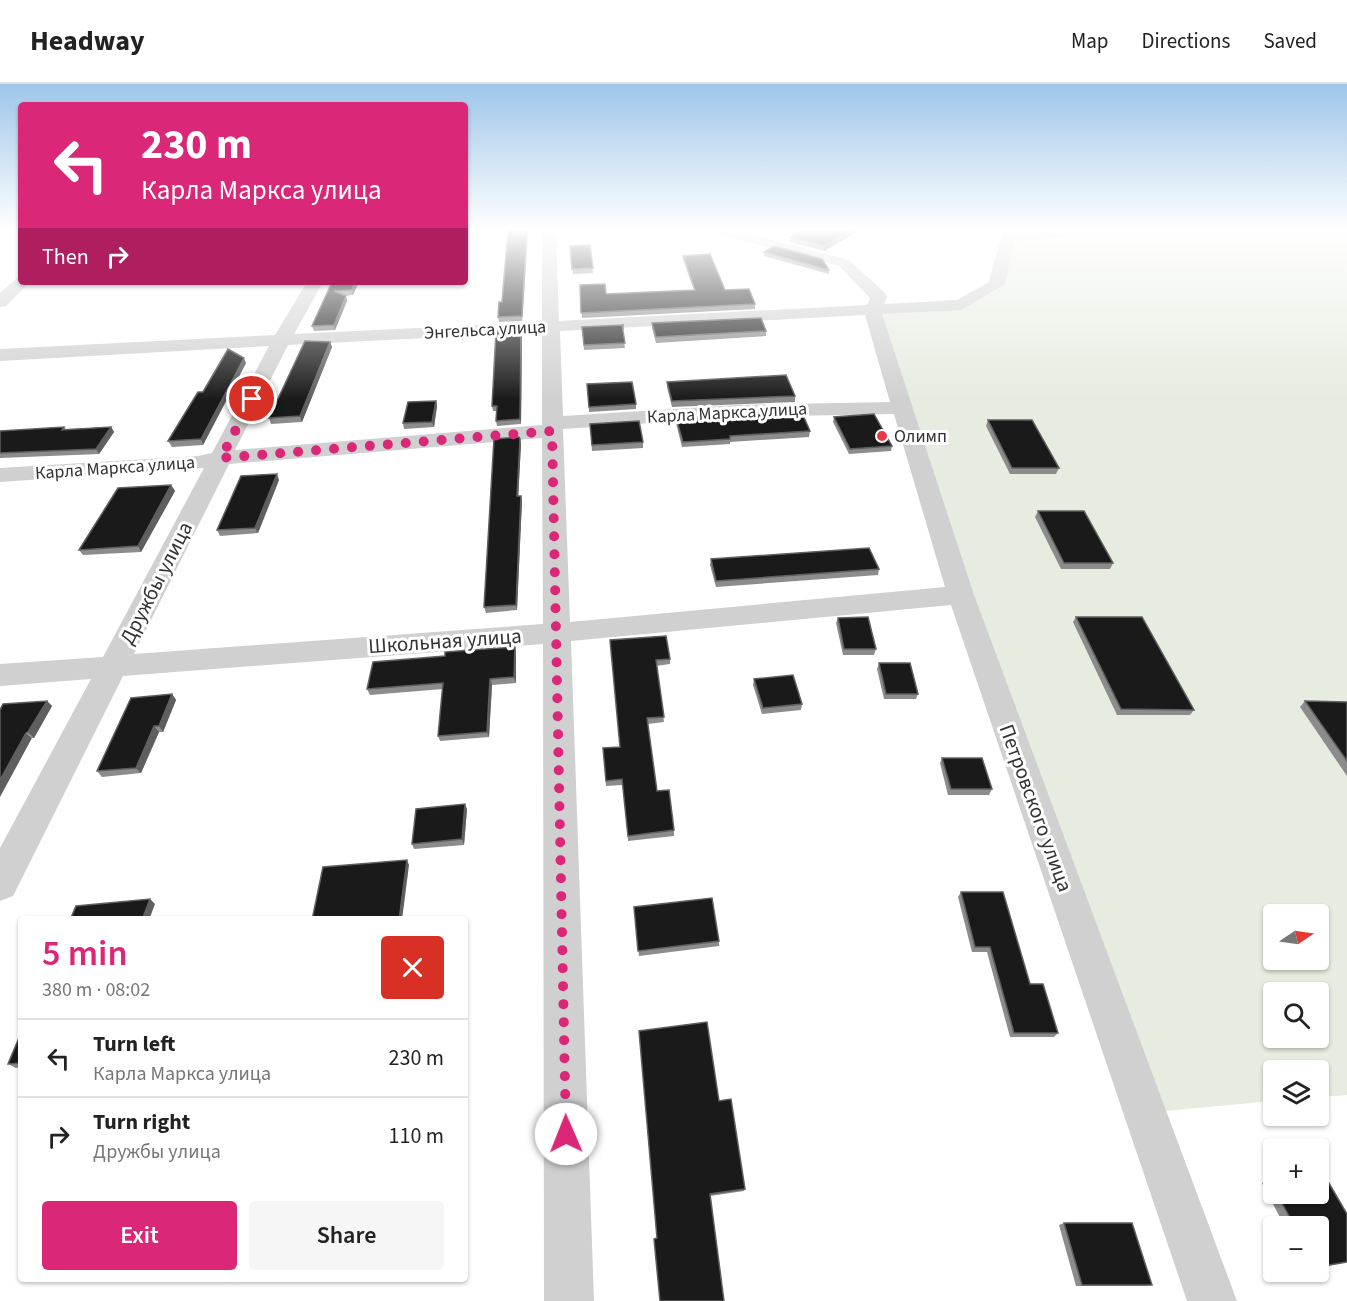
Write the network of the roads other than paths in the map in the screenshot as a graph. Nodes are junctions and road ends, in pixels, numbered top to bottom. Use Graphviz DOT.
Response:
graph roads {
  1 [pos="17,287"];
  2 [pos="312,287"];
  3 [pos="550,287"];
  4 [pos="868,287"];
  5 [pos="992,287"];
  6 [pos="0,302"];
  7 [pos="872,311"];
  8 [pos="551,327"];
  9 [pos="282,339"];
  10 [pos="0,355"];
  11 [pos="902,408"];
  12 [pos="552,427"];
  13 [pos="221,458"];
  14 [pos="0,475"];
  15 [pos="960,595"];
  16 [pos="556,633"];
  17 [pos="113,666"];
  18 [pos="0,675"];
  19 [pos="0,884"];
  20 [pos="569,1301"];
  21 [pos="1212,1301"];
  1 -- 6 [label="street"];
  2 -- 9 [label="street, Дружбы улица"];
  3 -- 8 [label="street"];
  4 -- 7 [label="street, Петровского улица"];
  5 -- 7 [label="street, Энгельса улица"];
  7 -- 8 [label="street, Энгельса улица"];
  7 -- 11 [label="street, Петровского улица"];
  8 -- 9 [label="street, Энгельса улица"];
  8 -- 12 [label="street"];
  9 -- 10 [label="street, Энгельса улица"];
  9 -- 13 [label="street, Дружбы улица"];
  11 -- 12 [label="street, Карла Маркса улица"];
  11 -- 15 [label="street, Петровского улица"];
  12 -- 13 [label="street, Карла Маркса улица"];
  12 -- 16 [label="street"];
  13 -- 14 [label="street, Карла Маркса улица"];
  13 -- 17 [label="street, Дружбы улица"];
  15 -- 16 [label="street, Школьная улица"];
  15 -- 21 [label="street, Петровского улица"];
  16 -- 17 [label="street, Школьная улица"];
  16 -- 20 [label="street"];
  17 -- 18 [label="street, Школьная улица"];
  17 -- 19 [label="street, Дружбы улица"];
}
